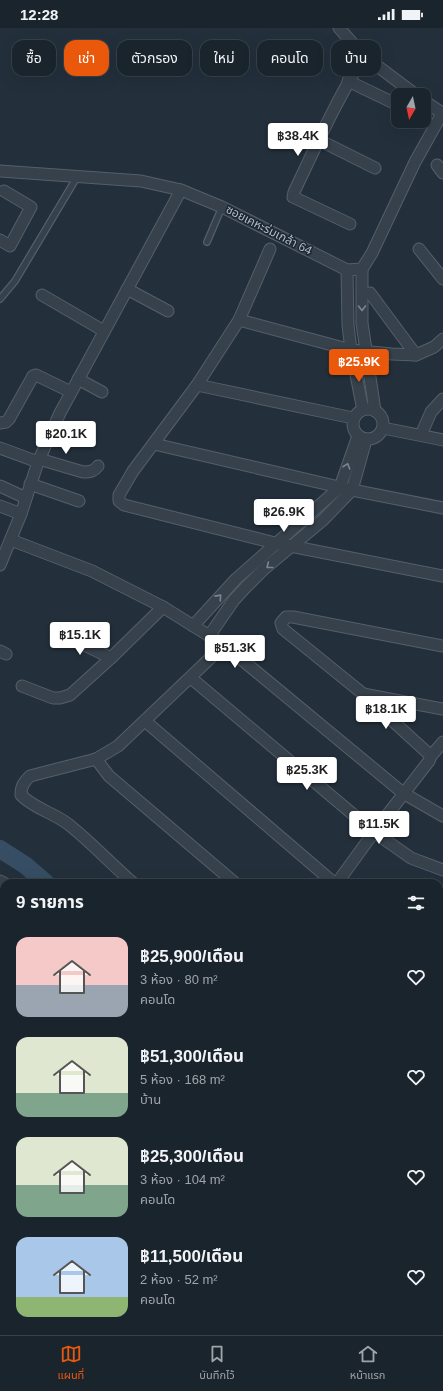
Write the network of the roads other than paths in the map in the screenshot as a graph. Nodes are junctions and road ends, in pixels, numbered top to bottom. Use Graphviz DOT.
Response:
graph roads {
  1 [pos="339,28"];
  2 [pos="350,40"];
  3 [pos="381,69"];
  4 [pos="351,76"];
  5 [pos="348,81"];
  6 [pos="407,88"];
  7 [pos="391,102"];
  8 [pos="431,105"];
  9 [pos="443,113"];
  10 [pos="319,140"];
  11 [pos="375,168"];
  12 [pos="0,171"];
  13 [pos="77,177"];
  14 [pos="181,190"];
  15 [pos="4,191"];
  16 [pos="222,207"];
  17 [pos="350,224"];
  18 [pos="0,240"];
  19 [pos="207,242"];
  20 [pos="270,249"];
  21 [pos="419,249"];
  22 [pos="362,269"];
  23 [pos="347,270"];
  24 [pos="443,279"];
  25 [pos="127,289"];
  26 [pos="370,293"];
  27 [pos="42,295"];
  28 [pos="0,299"];
  29 [pos="168,311"];
  30 [pos="239,320"];
  31 [pos="104,331"];
  32 [pos="443,339"];
  33 [pos="351,350"];
  34 [pos="366,351"];
  35 [pos="416,355"];
  36 [pos="78,379"];
  37 [pos="197,385"];
  38 [pos="71,392"];
  39 [pos="102,392"];
  40 [pos="443,399"];
  41 [pos="363,410"];
  42 [pos="375,411"];
  43 [pos="353,418"];
  44 [pos="0,423"];
  45 [pos="383,428"];
  46 [pos="421,435"];
  47 [pos="362,438"];
  48 [pos="443,440"];
  49 [pos="154,444"];
  50 [pos="0,448"];
  51 [pos="38,460"];
  52 [pos="98,466"];
  53 [pos="30,484"];
  54 [pos="0,486"];
  55 [pos="340,487"];
  56 [pos="352,490"];
  57 [pos="26,498"];
  58 [pos="79,501"];
  59 [pos="0,506"];
  60 [pos="443,508"];
  61 [pos="21,514"];
  62 [pos="11,540"];
  63 [pos="275,543"];
  64 [pos="293,546"];
  65 [pos="0,565"];
  66 [pos="443,576"];
  67 [pos="163,607"];
  68 [pos="193,626"];
  69 [pos="60,633"];
  70 [pos="208,636"];
  71 [pos="224,645"];
  72 [pos="443,646"];
  73 [pos="111,658"];
  74 [pos="191,678"];
  75 [pos="22,686"];
  76 [pos="362,693"];
  77 [pos="443,709"];
  78 [pos="145,721"];
  79 [pos="443,742"];
  80 [pos="431,756"];
  81 [pos="96,759"];
  82 [pos="403,793"];
  83 [pos="443,816"];
  84 [pos="374,832"];
  85 [pos="443,870"];
  86 [pos="129,879"];
  87 [pos="230,879"];
  88 [pos="330,879"];
  89 [pos="338,879"];
  1 -- 2 [label="street"];
  3 -- 6 [label="street"];
  4 -- 5 [label="street"];
  5 -- 7 [label="street"];
  5 -- 10 [label="street"];
  8 -- 9 [label="street"];
  9 -- 22 [label="street"];
  10 -- 11 [label="street"];
  10 -- 17 [label="street"];
  12 -- 13 [label="street, ซอยเคหะร่มเกล้า 64"];
  13 -- 14 [label="street, ซอยเคหะร่มเกล้า 64"];
  13 -- 28 [label="lane"];
  14 -- 16 [label="street, ซอยเคหะร่มเกล้า 64"];
  14 -- 25 [label="street"];
  15 -- 18 [label="street"];
  16 -- 19 [label="lane"];
  16 -- 23 [label="street, ซอยเคหะร่มเกล้า 64"];
  20 -- 30 [label="street"];
  21 -- 24 [label="street"];
  22 -- 23 [label="street"];
  22 -- 34 [label="street, one-way"];
  23 -- 33 [label="street"];
  25 -- 29 [label="street"];
  25 -- 31 [label="street"];
  26 -- 35 [label="street"];
  27 -- 31 [label="street"];
  30 -- 33 [label="street"];
  30 -- 37 [label="street"];
  31 -- 36 [label="street"];
  32 -- 35 [label="street"];
  33 -- 34 [label="street"];
  33 -- 41 [label="street"];
  34 -- 35 [label="street"];
  34 -- 42 [label="street"];
  36 -- 38 [label="street"];
  36 -- 39 [label="street"];
  37 -- 43 [label="street"];
  37 -- 49 [label="street"];
  38 -- 44 [label="street"];
  38 -- 51 [label="street"];
  40 -- 46 [label="street"];
  41 -- 42 [label="street"];
  41 -- 43 [label="street"];
  42 -- 45 [label="street"];
  43 -- 47 [label="street"];
  45 -- 46 [label="street"];
  45 -- 47 [label="street"];
  46 -- 48 [label="street"];
  55 -- 47 [label="street, one-way"];
  47 -- 56 [label="street"];
  49 -- 55 [label="street"];
  49 -- 63 [label="street"];
  50 -- 51 [label="street"];
  51 -- 52 [label="street"];
  51 -- 53 [label="street"];
  53 -- 57 [label="street"];
  53 -- 58 [label="street"];
  54 -- 57 [label="street"];
  55 -- 56 [label="street"];
  55 -- 63 [label="street"];
  56 -- 60 [label="street"];
  56 -- 64 [label="street"];
  57 -- 61 [label="street"];
  59 -- 61 [label="street"];
  61 -- 62 [label="street"];
  62 -- 65 [label="street"];
  62 -- 67 [label="street"];
  63 -- 64 [label="street"];
  68 -- 63 [label="street, one-way"];
  64 -- 66 [label="street"];
  64 -- 70 [label="street, one-way"];
  67 -- 68 [label="street"];
  67 -- 73 [label="street"];
  68 -- 70 [label="street"];
  69 -- 73 [label="street"];
  70 -- 71 [label="street"];
  71 -- 74 [label="street"];
  71 -- 82 [label="street"];
  72 -- 76 [label="street"];
  73 -- 75 [label="street"];
  74 -- 78 [label="street"];
  74 -- 84 [label="street"];
  76 -- 77 [label="street"];
  76 -- 80 [label="street"];
  78 -- 81 [label="street"];
  78 -- 88 [label="street"];
  79 -- 80 [label="street"];
  80 -- 82 [label="street"];
  81 -- 86 [label="street"];
  81 -- 87 [label="street"];
  82 -- 83 [label="street"];
  82 -- 84 [label="street"];
  84 -- 85 [label="street"];
  84 -- 89 [label="street"];
}
